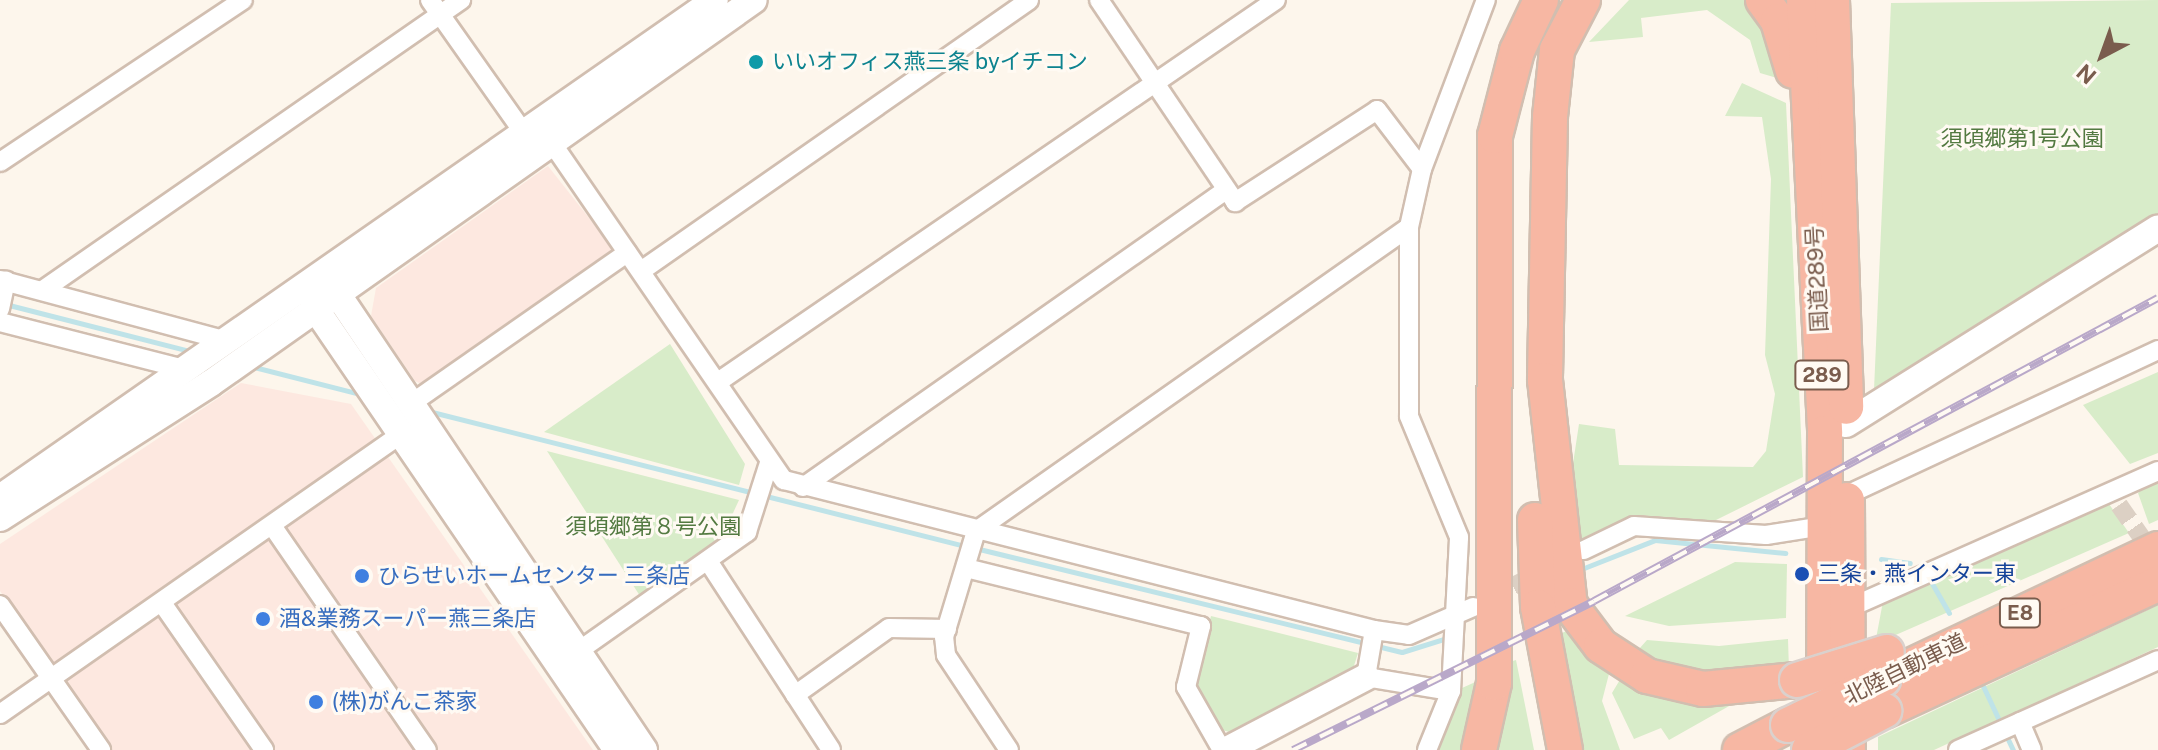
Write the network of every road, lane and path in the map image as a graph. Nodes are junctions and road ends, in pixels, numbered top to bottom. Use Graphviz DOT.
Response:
graph roads {
  1 [pos="243,0"];
  2 [pos="461,0"];
  3 [pos="715,0"];
  4 [pos="754,0"];
  5 [pos="1029,0"];
  6 [pos="1099,0"];
  7 [pos="1276,0"];
  8 [pos="1486,0"];
  9 [pos="1518,0"];
  10 [pos="1541,0"];
  11 [pos="1583,0"];
  12 [pos="1602,0"];
  13 [pos="1763,0"];
  14 [pos="1804,0"];
  15 [pos="1832,0"];
  16 [pos="435,6"];
  17 [pos="1552,82"];
  18 [pos="1155,83"];
  19 [pos="523,132"];
  20 [pos="1495,136"];
  21 [pos="550,140"];
  22 [pos="0,162"];
  23 [pos="1422,169"];
  24 [pos="1226,190"];
  25 [pos="1813,214"];
  26 [pos="1409,227"];
  27 [pos="2158,228"];
  28 [pos="627,253"];
  29 [pos="641,271"];
  30 [pos="310,281"];
  31 [pos="3,290"];
  32 [pos="43,290"];
  33 [pos="326,300"];
  34 [pos="0,322"];
  35 [pos="228,341"];
  36 [pos="2158,350"];
  37 [pos="200,376"];
  38 [pos="1545,380"];
  39 [pos="718,382"];
  40 [pos="1489,382"];
  41 [pos="406,412"];
  42 [pos="1846,424"];
  43 [pos="769,463"];
  44 [pos="2158,471"];
  45 [pos="803,487"];
  46 [pos="1847,495"];
  47 [pos="0,498"];
  48 [pos="0,518"];
  49 [pos="1824,526"];
  50 [pos="273,527"];
  51 [pos="2158,541"];
  52 [pos="971,549"];
  53 [pos="2158,549"];
  54 [pos="1584,550"];
  55 [pos="708,561"];
  56 [pos="2158,584"];
  57 [pos="162,603"];
  58 [pos="0,605"];
  59 [pos="1473,607"];
  60 [pos="1849,608"];
  61 [pos="1450,621"];
  62 [pos="947,629"];
  63 [pos="1374,633"];
  64 [pos="567,659"];
  65 [pos="2158,660"];
  66 [pos="1367,668"];
  67 [pos="52,680"];
  68 [pos="1885,680"];
  69 [pos="1451,691"];
  70 [pos="795,695"];
  71 [pos="0,714"];
  72 [pos="2015,725"];
  73 [pos="1799,738"];
  74 [pos="101,750"];
  75 [pos="264,750"];
  76 [pos="427,750"];
  77 [pos="617,750"];
  78 [pos="644,750"];
  79 [pos="831,750"];
  80 [pos="1009,750"];
  81 [pos="1225,750"];
  82 [pos="1427,750"];
  83 [pos="1479,750"];
  84 [pos="1547,750"];
  85 [pos="1565,750"];
  86 [pos="1740,750"];
  87 [pos="1824,750"];
  88 [pos="1848,750"];
  89 [pos="1958,750"];
  90 [pos="2032,750"];
  1 -- 22 [label="street"];
  2 -- 16 [label="street"];
  3 -- 19 [label="street"];
  4 -- 21 [label="street"];
  5 -- 29 [label="street"];
  6 -- 18 [label="street"];
  7 -- 18 [label="street"];
  8 -- 23 [label="street"];
  9 -- 20 [label="highway"];
  10 -- 20 [label="highway"];
  11 -- 17 [label="highway"];
  12 -- 17 [label="highway"];
  13 -- 25 [label="highway"];
  14 -- 25 [label="highway, 国道289号 / 289"];
  15 -- 42 [label="highway, 国道289号 / 289"];
  16 -- 19 [label="street"];
  16 -- 32 [label="street"];
  17 -- 38 [label="highway"];
  18 -- 24 [label="street"];
  18 -- 39 [label="street"];
  19 -- 21 [label="street"];
  19 -- 30 [label="street"];
  20 -- 40 [label="highway"];
  21 -- 28 [label="street"];
  21 -- 33 [label="street"];
  23 -- 24 [label="street"];
  23 -- 26 [label="street"];
  24 -- 45 [label="street"];
  25 -- 49 [label="highway, 国道289号 / 289"];
  26 -- 52 [label="street"];
  26 -- 61 [label="street"];
  27 -- 42 [label="street"];
  28 -- 29 [label="street"];
  28 -- 41 [label="street"];
  29 -- 39 [label="street"];
  30 -- 33 [label="street"];
  30 -- 35 [label="street"];
  31 -- 32 [label="street"];
  32 -- 35 [label="street"];
  33 -- 37 [label="street"];
  33 -- 41 [label="street"];
  33 -- 41 [label="street"];
  34 -- 37 [label="street"];
  35 -- 37 [label="street"];
  36 -- 46 [label="street"];
  37 -- 47 [label="street"];
  37 -- 48 [label="street"];
  38 -- 68 [label="highway, bridge"];
  38 -- 85 [label="highway"];
  39 -- 43 [label="street"];
  40 -- 83 [label="highway"];
  40 -- 84 [label="highway"];
  41 -- 50 [label="street"];
  41 -- 64 [label="street"];
  42 -- 46 [label="highway, 国道289号 / 289"];
  43 -- 45 [label="street"];
  43 -- 55 [label="street"];
  44 -- 60 [label="street"];
  45 -- 52 [label="street"];
  46 -- 60 [label="highway, 国道289号 / 289"];
  49 -- 54 [label="street"];
  49 -- 87 [label="highway, 国道289号 / 289"];
  50 -- 57 [label="street"];
  50 -- 76 [label="street"];
  51 -- 68 [label="highway"];
  52 -- 62 [label="street"];
  52 -- 63 [label="street"];
  52 -- 81 [label="street"];
  53 -- 68 [label="highway, 北陸自動車道 / E8"];
  55 -- 64 [label="street"];
  55 -- 70 [label="street"];
  56 -- 68 [label="highway, 北陸自動車道 / E8"];
  57 -- 67 [label="street"];
  57 -- 75 [label="street"];
  58 -- 67 [label="street"];
  59 -- 61 [label="street"];
  60 -- 88 [label="highway, 国道289号 / 289"];
  61 -- 63 [label="street"];
  61 -- 69 [label="street"];
  62 -- 70 [label="street"];
  62 -- 80 [label="street"];
  63 -- 66 [label="street"];
  64 -- 77 [label="street"];
  64 -- 78 [label="street"];
  65 -- 72 [label="street"];
  66 -- 69 [label="street"];
  66 -- 81 [label="street"];
  67 -- 71 [label="street"];
  67 -- 74 [label="street"];
  68 -- 73 [label="highway, 北陸自動車道 / E8, bridge"];
  69 -- 82 [label="street"];
  70 -- 79 [label="street"];
  72 -- 89 [label="street"];
  72 -- 90 [label="street"];
  73 -- 86 [label="highway, 北陸自動車道 / E8"];
}
